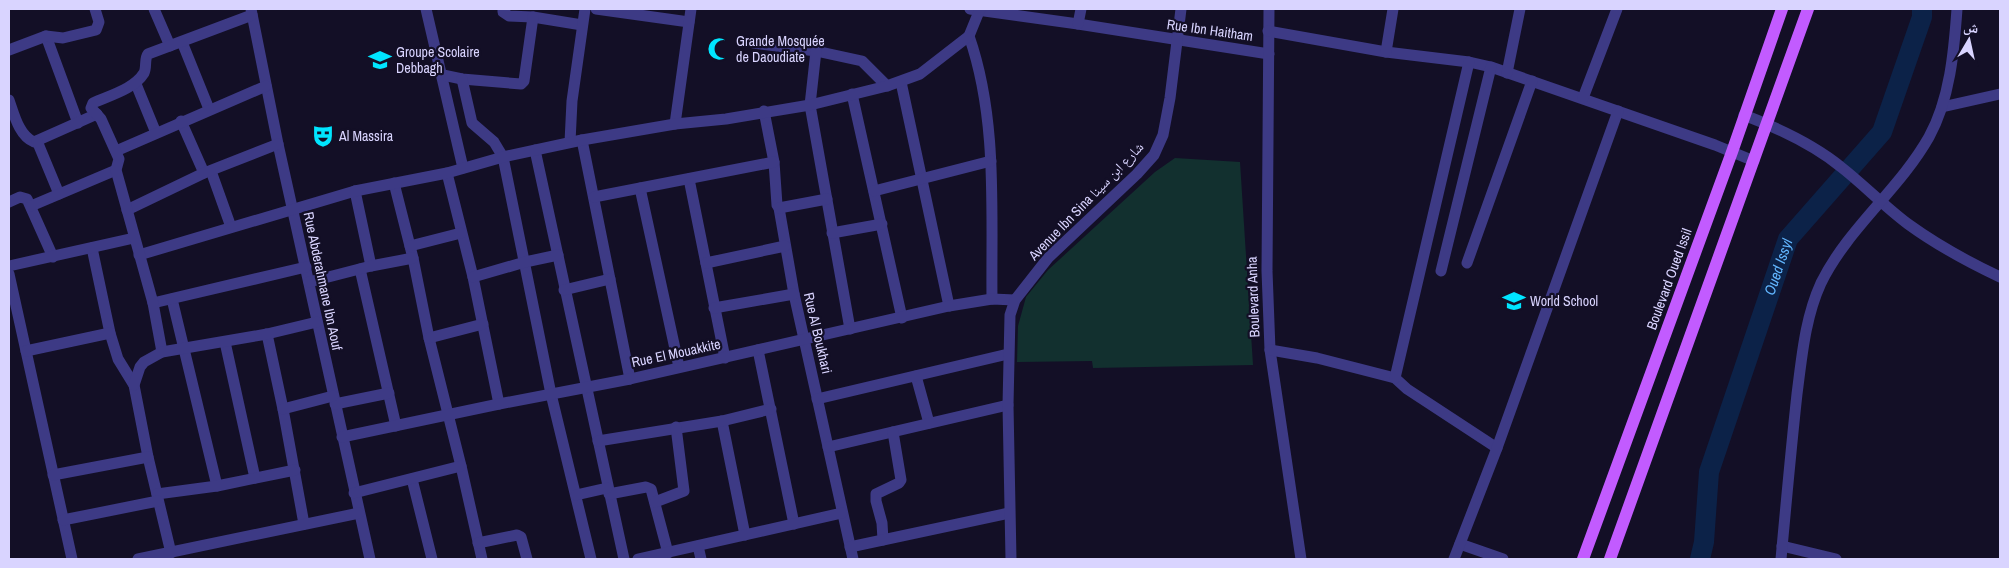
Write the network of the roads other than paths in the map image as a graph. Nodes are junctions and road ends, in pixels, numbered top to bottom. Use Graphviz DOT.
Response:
graph roads {
  1 [pos="95,9"];
  2 [pos="154,9"];
  3 [pos="426,9"];
  4 [pos="502,9"];
  5 [pos="585,9"];
  6 [pos="596,9"];
  7 [pos="691,9"];
  8 [pos="976,9"];
  9 [pos="1081,9"];
  10 [pos="1181,9"];
  11 [pos="1269,9"];
  12 [pos="1393,9"];
  13 [pos="1520,9"];
  14 [pos="1617,9"];
  15 [pos="1782,9"];
  16 [pos="1808,9"];
  17 [pos="1957,9"];
  18 [pos="251,12"];
  19 [pos="632,12"];
  20 [pos="533,17"];
  21 [pos="689,22"];
  22 [pos="1078,24"];
  23 [pos="582,25"];
  24 [pos="1268,32"];
  25 [pos="46,36"];
  26 [pos="969,36"];
  27 [pos="1178,40"];
  28 [pos="753,43"];
  29 [pos="176,44"];
  30 [pos="9,50"];
  31 [pos="816,50"];
  32 [pos="1386,52"];
  33 [pos="1269,54"];
  34 [pos="1469,62"];
  35 [pos="1492,67"];
  36 [pos="1506,73"];
  37 [pos="443,75"];
  38 [pos="462,79"];
  39 [pos="1532,81"];
  40 [pos="901,82"];
  41 [pos="136,84"];
  42 [pos="266,86"];
  43 [pos="887,86"];
  44 [pos="852,94"];
  45 [pos="2000,94"];
  46 [pos="1582,98"];
  47 [pos="9,100"];
  48 [pos="810,105"];
  49 [pos="1942,107"];
  50 [pos="209,110"];
  51 [pos="1618,111"];
  52 [pos="764,112"];
  53 [pos="98,114"];
  54 [pos="1744,115"];
  55 [pos="181,121"];
  56 [pos="13,123"];
  57 [pos="78,123"];
  58 [pos="675,124"];
  59 [pos="1767,124"];
  60 [pos="156,133"];
  61 [pos="37,140"];
  62 [pos="576,141"];
  63 [pos="278,144"];
  64 [pos="116,150"];
  65 [pos="535,150"];
  66 [pos="1732,152"];
  67 [pos="503,157"];
  68 [pos="991,161"];
  69 [pos="1754,161"];
  70 [pos="774,162"];
  71 [pos="463,168"];
  72 [pos="116,170"];
  73 [pos="208,172"];
  74 [pos="447,173"];
  75 [pos="689,179"];
  76 [pos="921,180"];
  77 [pos="394,183"];
  78 [pos="640,188"];
  79 [pos="356,191"];
  80 [pos="874,191"];
  81 [pos="59,194"];
  82 [pos="594,197"];
  83 [pos="827,199"];
  84 [pos="1879,201"];
  85 [pos="9,202"];
  86 [pos="31,206"];
  87 [pos="779,208"];
  88 [pos="292,209"];
  89 [pos="127,210"];
  90 [pos="882,224"];
  91 [pos="231,227"];
  92 [pos="461,233"];
  93 [pos="832,233"];
  94 [pos="134,238"];
  95 [pos="410,246"];
  96 [pos="785,246"];
  97 [pos="92,248"];
  98 [pos="139,255"];
  99 [pos="558,255"];
  100 [pos="53,257"];
  101 [pos="414,258"];
  102 [pos="525,262"];
  103 [pos="706,263"];
  104 [pos="1467,263"];
  105 [pos="9,266"];
  106 [pos="306,267"];
  107 [pos="366,267"];
  108 [pos="1441,271"];
  109 [pos="9,274"];
  110 [pos="473,277"];
  111 [pos="2000,278"];
  112 [pos="610,279"];
  113 [pos="309,282"];
  114 [pos="564,290"];
  115 [pos="794,294"];
  116 [pos="172,299"];
  117 [pos="992,299"];
  118 [pos="1016,300"];
  119 [pos="153,303"];
  120 [pos="949,306"];
  121 [pos="714,308"];
  122 [pos="902,318"];
  123 [pos="317,322"];
  124 [pos="483,324"];
  125 [pos="850,329"];
  126 [pos="110,333"];
  127 [pos="267,334"];
  128 [pos="429,338"];
  129 [pos="805,339"];
  130 [pos="224,342"];
  131 [pos="184,349"];
  132 [pos="758,350"];
  133 [pos="1270,350"];
  134 [pos="26,351"];
  135 [pos="162,352"];
  136 [pos="1008,354"];
  137 [pos="725,358"];
  138 [pos="679,367"];
  139 [pos="916,376"];
  140 [pos="1395,378"];
  141 [pos="630,379"];
  142 [pos="134,385"];
  143 [pos="586,388"];
  144 [pos="389,393"];
  145 [pos="551,394"];
  146 [pos="817,399"];
  147 [pos="334,400"];
  148 [pos="499,404"];
  149 [pos="1008,405"];
  150 [pos="283,409"];
  151 [pos="770,409"];
  152 [pos="448,414"];
  153 [pos="722,421"];
  154 [pos="929,423"];
  155 [pos="396,426"];
  156 [pos="676,427"];
  157 [pos="893,432"];
  158 [pos="342,437"];
  159 [pos="598,441"];
  160 [pos="828,447"];
  161 [pos="1497,448"];
  162 [pos="148,458"];
  163 [pos="461,466"];
  164 [pos="295,470"];
  165 [pos="53,475"];
  166 [pos="255,478"];
  167 [pos="412,478"];
  168 [pos="217,486"];
  169 [pos="608,491"];
  170 [pos="354,493"];
  171 [pos="576,495"];
  172 [pos="157,498"];
  173 [pos="655,502"];
  174 [pos="359,513"];
  175 [pos="842,513"];
  176 [pos="1009,513"];
  177 [pos="63,520"];
  178 [pos="304,524"];
  179 [pos="794,524"];
  180 [pos="745,535"];
  181 [pos="883,540"];
  182 [pos="478,543"];
  183 [pos="1460,544"];
  184 [pos="698,546"];
  185 [pos="1782,546"];
  186 [pos="850,547"];
  187 [pos="171,553"];
  188 [pos="668,553"];
  189 [pos="72,559"];
  190 [pos="138,559"];
  191 [pos="370,559"];
  192 [pos="432,559"];
  193 [pos="482,559"];
  194 [pos="527,559"];
  195 [pos="591,559"];
  196 [pos="624,559"];
  197 [pos="645,559"];
  198 [pos="701,559"];
  199 [pos="853,559"];
  200 [pos="1011,559"];
  201 [pos="1301,559"];
  202 [pos="1454,559"];
  203 [pos="1503,559"];
  204 [pos="1582,559"];
  205 [pos="1610,559"];
  206 [pos="1781,559"];
  207 [pos="1836,559"];
  1 -- 25 [label="street"];
  2 -- 29 [label="street"];
  3 -- 37 [label="street"];
  4 -- 20 [label="street"];
  5 -- 23 [label="street"];
  6 -- 19 [label="street"];
  7 -- 21 [label="street"];
  8 -- 22 [label="street, Rue Ibn Haitham"];
  8 -- 26 [label="street"];
  9 -- 22 [label="street"];
  10 -- 27 [label="street, Avenue Ibn Sina شارع ابن سينا"];
  11 -- 24 [label="street, Boulevard Anha"];
  12 -- 32 [label="street"];
  13 -- 36 [label="street"];
  14 -- 46 [label="street"];
  15 -- 54 [label="main road, Boulevard Oued Issil"];
  16 -- 59 [label="main road"];
  17 -- 49 [label="street"];
  18 -- 29 [label="street"];
  18 -- 42 [label="street, Rue Abderahmane Ibn Aouf"];
  19 -- 21 [label="street"];
  20 -- 23 [label="street"];
  20 -- 38 [label="street"];
  21 -- 58 [label="street"];
  22 -- 27 [label="street, Rue Ibn Haitham"];
  23 -- 62 [label="street"];
  24 -- 32 [label="street"];
  24 -- 33 [label="street, Boulevard Anha"];
  25 -- 30 [label="street"];
  25 -- 57 [label="street"];
  26 -- 40 [label="street"];
  26 -- 68 [label="street"];
  27 -- 33 [label="street, Rue Ibn Haitham"];
  27 -- 118 [label="street, Avenue Ibn Sina شارع ابن سينا"];
  28 -- 31 [label="street"];
  29 -- 41 [label="street"];
  29 -- 50 [label="street"];
  31 -- 43 [label="street"];
  31 -- 48 [label="street"];
  32 -- 34 [label="street"];
  33 -- 133 [label="street, Boulevard Anha"];
  34 -- 35 [label="street"];
  34 -- 140 [label="street"];
  35 -- 36 [label="street"];
  35 -- 108 [label="street"];
  36 -- 39 [label="street"];
  37 -- 38 [label="street"];
  37 -- 71 [label="street"];
  38 -- 67 [label="street"];
  39 -- 46 [label="street"];
  39 -- 104 [label="street"];
  40 -- 43 [label="street"];
  40 -- 76 [label="street"];
  41 -- 53 [label="street"];
  41 -- 60 [label="street"];
  42 -- 50 [label="street"];
  42 -- 63 [label="street, Rue Abderahmane Ibn Aouf"];
  43 -- 44 [label="street"];
  44 -- 48 [label="street"];
  44 -- 80 [label="street"];
  45 -- 49 [label="street"];
  46 -- 51 [label="street"];
  47 -- 56 [label="street"];
  48 -- 52 [label="street"];
  48 -- 83 [label="street"];
  49 -- 84 [label="street"];
  50 -- 55 [label="street"];
  51 -- 66 [label="street"];
  51 -- 161 [label="street"];
  52 -- 58 [label="street"];
  52 -- 70 [label="street, Rue Al Boukhari"];
  53 -- 57 [label="street"];
  53 -- 64 [label="street"];
  54 -- 59 [label="street"];
  54 -- 66 [label="main road, Boulevard Oued Issil"];
  55 -- 60 [label="street"];
  55 -- 73 [label="street"];
  56 -- 61 [label="street"];
  57 -- 61 [label="street"];
  58 -- 62 [label="street"];
  59 -- 69 [label="main road"];
  59 -- 84 [label="street"];
  60 -- 64 [label="street"];
  61 -- 81 [label="street"];
  62 -- 65 [label="street"];
  62 -- 82 [label="street"];
  63 -- 73 [label="street"];
  63 -- 88 [label="street, Rue Abderahmane Ibn Aouf"];
  64 -- 72 [label="street"];
  65 -- 67 [label="street"];
  65 -- 99 [label="street"];
  66 -- 69 [label="street"];
  66 -- 204 [label="main road, Boulevard Oued Issil"];
  67 -- 71 [label="street"];
  67 -- 102 [label="street"];
  68 -- 76 [label="street"];
  68 -- 117 [label="street"];
  69 -- 205 [label="main road"];
  70 -- 75 [label="street"];
  70 -- 87 [label="street, Rue Al Boukhari"];
  71 -- 74 [label="street"];
  72 -- 81 [label="street"];
  72 -- 89 [label="street"];
  73 -- 89 [label="street"];
  73 -- 91 [label="street"];
  74 -- 77 [label="street"];
  74 -- 92 [label="street"];
  75 -- 78 [label="street"];
  75 -- 103 [label="street"];
  76 -- 80 [label="street"];
  76 -- 120 [label="street"];
  77 -- 79 [label="street"];
  77 -- 95 [label="street"];
  78 -- 82 [label="street"];
  78 -- 138 [label="street"];
  79 -- 88 [label="street"];
  79 -- 107 [label="street"];
  80 -- 90 [label="street"];
  81 -- 86 [label="street"];
  82 -- 112 [label="street"];
  83 -- 87 [label="street"];
  83 -- 93 [label="street"];
  84 -- 111 [label="street"];
  84 -- 185 [label="street"];
  85 -- 86 [label="street"];
  86 -- 100 [label="street"];
  87 -- 96 [label="street, Rue Al Boukhari"];
  88 -- 91 [label="street"];
  88 -- 106 [label="street, Rue Abderahmane Ibn Aouf"];
  89 -- 94 [label="street"];
  90 -- 93 [label="street"];
  90 -- 122 [label="street"];
  91 -- 98 [label="street"];
  92 -- 95 [label="street"];
  92 -- 110 [label="street"];
  93 -- 125 [label="street"];
  94 -- 97 [label="street"];
  94 -- 98 [label="street"];
  95 -- 101 [label="street"];
  96 -- 103 [label="street"];
  96 -- 115 [label="street, Rue Al Boukhari"];
  97 -- 100 [label="street"];
  97 -- 126 [label="street"];
  98 -- 119 [label="street"];
  99 -- 102 [label="street"];
  99 -- 114 [label="street"];
  100 -- 105 [label="street"];
  101 -- 107 [label="street"];
  101 -- 128 [label="street"];
  102 -- 110 [label="street"];
  102 -- 145 [label="street"];
  103 -- 121 [label="street"];
  106 -- 113 [label="street, Rue Abderahmane Ibn Aouf"];
  106 -- 116 [label="street"];
  107 -- 113 [label="street"];
  107 -- 144 [label="street"];
  109 -- 134 [label="street"];
  110 -- 124 [label="street"];
  112 -- 114 [label="street"];
  112 -- 141 [label="street"];
  113 -- 123 [label="street, Rue Abderahmane Ibn Aouf"];
  114 -- 143 [label="street"];
  115 -- 121 [label="street"];
  115 -- 129 [label="street, Rue Al Boukhari"];
  116 -- 119 [label="street"];
  116 -- 131 [label="street"];
  117 -- 118 [label="street, Rue El Mouakkite"];
  117 -- 120 [label="street, Rue El Mouakkite"];
  118 -- 136 [label="street, Avenue Ibn Sina شارع ابن سينا"];
  119 -- 135 [label="street"];
  120 -- 122 [label="street, Rue El Mouakkite"];
  121 -- 137 [label="street"];
  122 -- 125 [label="street, Rue El Mouakkite"];
  123 -- 127 [label="street"];
  123 -- 147 [label="street, Rue Abderahmane Ibn Aouf"];
  124 -- 128 [label="street"];
  124 -- 148 [label="street"];
  125 -- 129 [label="street, Rue El Mouakkite"];
  126 -- 134 [label="street"];
  126 -- 142 [label="street"];
  127 -- 130 [label="street"];
  127 -- 150 [label="street"];
  128 -- 152 [label="street"];
  129 -- 132 [label="street, Rue El Mouakkite"];
  129 -- 146 [label="street, Rue Al Boukhari"];
  130 -- 131 [label="street"];
  130 -- 166 [label="street"];
  131 -- 135 [label="street"];
  131 -- 168 [label="street"];
  132 -- 137 [label="street, Rue El Mouakkite"];
  132 -- 151 [label="street"];
  133 -- 140 [label="street"];
  133 -- 201 [label="street, Boulevard Anha"];
  134 -- 165 [label="street"];
  135 -- 142 [label="street"];
  136 -- 139 [label="street"];
  136 -- 149 [label="street, Avenue Ibn Sina شارع ابن سينا"];
  137 -- 138 [label="street, Rue El Mouakkite"];
  138 -- 141 [label="street, Rue El Mouakkite"];
  139 -- 146 [label="street"];
  139 -- 154 [label="street"];
  140 -- 161 [label="street"];
  141 -- 143 [label="street, Rue El Mouakkite"];
  142 -- 162 [label="street"];
  143 -- 145 [label="street, Rue El Mouakkite"];
  143 -- 159 [label="street"];
  144 -- 147 [label="street"];
  144 -- 155 [label="street"];
  145 -- 148 [label="street, Rue El Mouakkite"];
  145 -- 171 [label="street"];
  146 -- 160 [label="street, Rue Al Boukhari"];
  147 -- 150 [label="street"];
  147 -- 158 [label="street, Rue Abderahmane Ibn Aouf"];
  148 -- 152 [label="street, Rue El Mouakkite"];
  149 -- 154 [label="street"];
  149 -- 176 [label="street, Avenue Ibn Sina شارع ابن سينا"];
  150 -- 164 [label="street"];
  151 -- 153 [label="street"];
  151 -- 179 [label="street"];
  152 -- 155 [label="street, Rue El Mouakkite"];
  152 -- 163 [label="street"];
  153 -- 156 [label="street"];
  153 -- 180 [label="street"];
  154 -- 157 [label="street"];
  155 -- 158 [label="street, Rue El Mouakkite"];
  156 -- 159 [label="street"];
  156 -- 173 [label="street"];
  157 -- 160 [label="street"];
  157 -- 181 [label="street"];
  158 -- 170 [label="street, Rue Abderahmane Ibn Aouf"];
  159 -- 169 [label="street"];
  160 -- 175 [label="street, Rue Al Boukhari"];
  161 -- 183 [label="street"];
  162 -- 165 [label="street"];
  162 -- 172 [label="street"];
  163 -- 167 [label="street"];
  163 -- 182 [label="street"];
  164 -- 166 [label="street"];
  164 -- 178 [label="street"];
  165 -- 177 [label="street"];
  166 -- 168 [label="street"];
  167 -- 170 [label="street"];
  167 -- 192 [label="street"];
  168 -- 172 [label="street"];
  169 -- 171 [label="street"];
  169 -- 173 [label="street"];
  169 -- 196 [label="street"];
  170 -- 174 [label="street, Rue Abderahmane Ibn Aouf"];
  171 -- 195 [label="street"];
  172 -- 177 [label="street"];
  172 -- 187 [label="street"];
  173 -- 188 [label="street"];
  174 -- 178 [label="street"];
  174 -- 191 [label="street, Rue Abderahmane Ibn Aouf"];
  175 -- 179 [label="street"];
  175 -- 186 [label="street, Rue Al Boukhari"];
  176 -- 181 [label="street"];
  176 -- 200 [label="street, Avenue Ibn Sina شارع ابن سينا"];
  177 -- 189 [label="street"];
  178 -- 187 [label="street"];
  179 -- 180 [label="street"];
  180 -- 184 [label="street"];
  181 -- 186 [label="street"];
  182 -- 193 [label="street"];
  182 -- 194 [label="street"];
  183 -- 202 [label="street"];
  183 -- 203 [label="street"];
  184 -- 188 [label="street"];
  184 -- 198 [label="street"];
  185 -- 206 [label="street"];
  185 -- 207 [label="street"];
  186 -- 199 [label="street, Rue Al Boukhari"];
  187 -- 190 [label="street"];
  188 -- 197 [label="street"];
}
